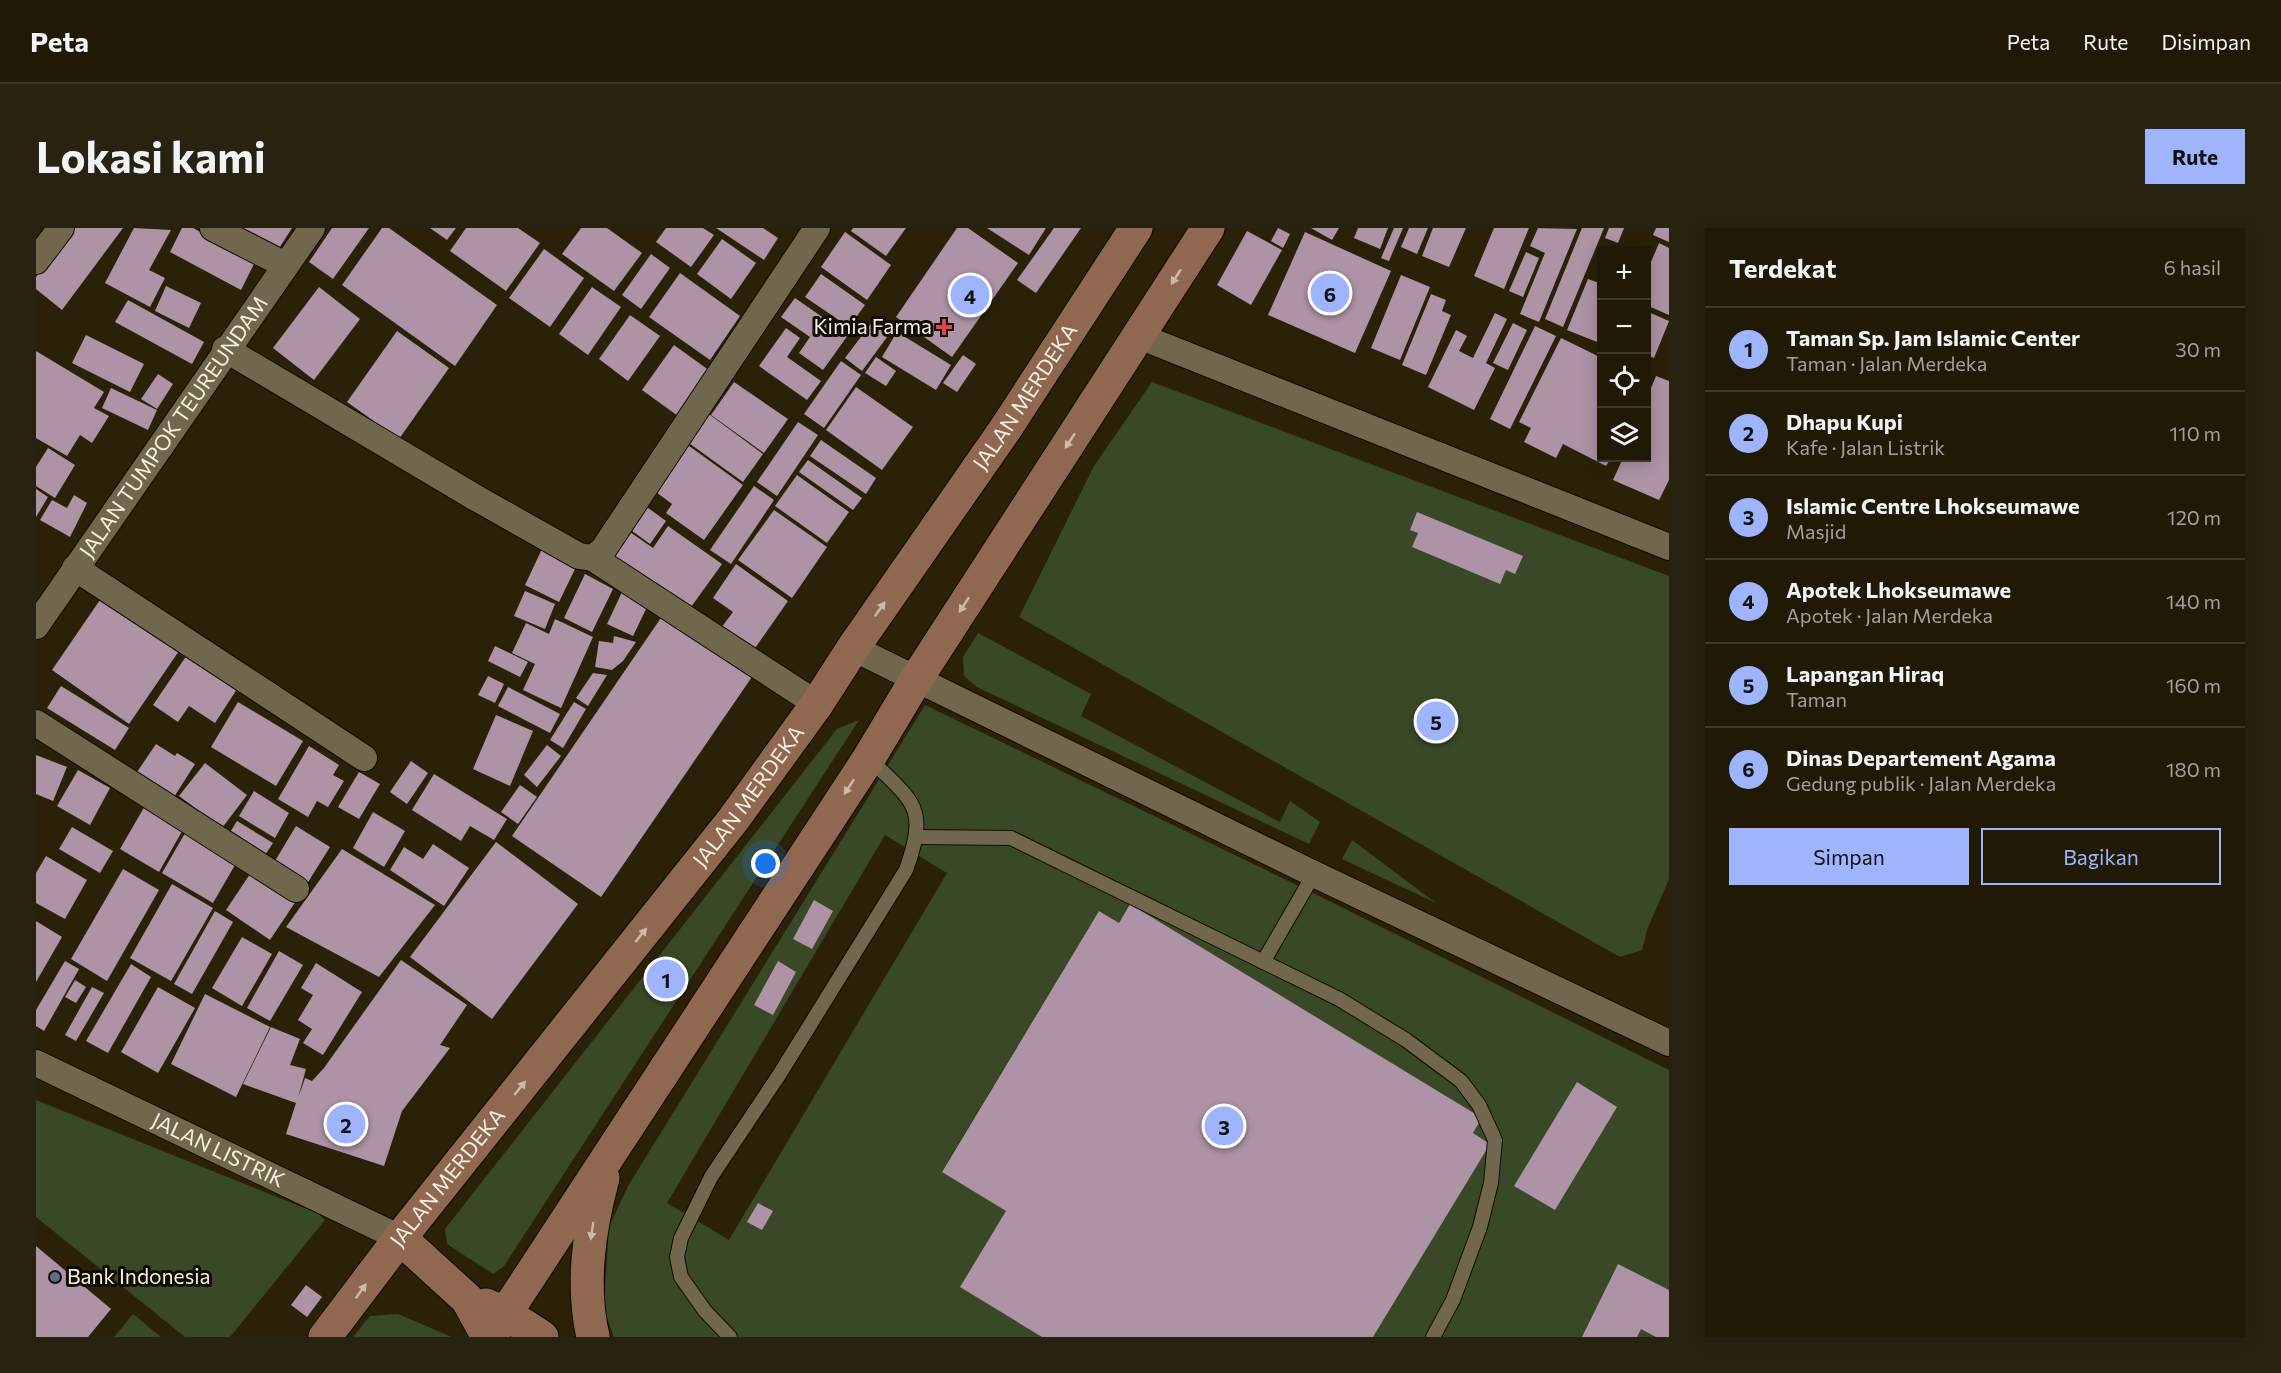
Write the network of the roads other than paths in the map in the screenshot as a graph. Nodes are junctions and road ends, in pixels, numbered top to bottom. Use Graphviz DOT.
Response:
graph roads {
  1 [pos="61,228"];
  2 [pos="213,228"];
  3 [pos="312,228"];
  4 [pos="817,228"];
  5 [pos="1208,228"];
  6 [pos="1134,231"];
  7 [pos="36,261"];
  8 [pos="285,265"];
  9 [pos="1139,336"];
  10 [pos="225,349"];
  11 [pos="1669,547"];
  12 [pos="593,558"];
  13 [pos="75,568"];
  14 [pos="36,626"];
  15 [pos="853,648"];
  16 [pos="917,678"];
  17 [pos="817,704"];
  18 [pos="36,723"];
  19 [pos="364,758"];
  20 [pos="869,758"];
  21 [pos="918,837"];
  22 [pos="1314,874"];
  23 [pos="296,889"];
  24 [pos="1263,962"];
  25 [pos="1669,1043"];
  26 [pos="36,1064"];
  27 [pos="610,1153"];
  28 [pos="400,1238"];
  29 [pos="494,1329"];
  30 [pos="325,1337"];
  31 [pos="542,1337"];
  32 [pos="593,1337"];
  33 [pos="730,1337"];
  34 [pos="1433,1337"];
  1 -- 7 [label="street"];
  2 -- 8 [label="street"];
  3 -- 8 [label="street, JALAN TUMPOK TEUREUNDAM"];
  4 -- 12 [label="street"];
  5 -- 9 [label="main road, one-way"];
  15 -- 6 [label="main road, JALAN MERDEKA, one-way"];
  8 -- 10 [label="street, JALAN TUMPOK TEUREUNDAM"];
  9 -- 11 [label="street"];
  9 -- 16 [label="main road, one-way"];
  10 -- 12 [label="street"];
  10 -- 13 [label="street, JALAN TUMPOK TEUREUNDAM"];
  12 -- 17 [label="street"];
  13 -- 14 [label="street, JALAN TUMPOK TEUREUNDAM"];
  13 -- 19 [label="street"];
  15 -- 16 [label="street"];
  15 -- 17 [label="main road, JALAN MERDEKA"];
  16 -- 20 [label="main road"];
  16 -- 22 [label="street"];
  28 -- 17 [label="main road, JALAN MERDEKA, one-way"];
  18 -- 23 [label="street"];
  20 -- 21 [label="lane"];
  20 -- 27 [label="main road, one-way"];
  21 -- 24 [label="lane"];
  21 -- 33 [label="lane"];
  22 -- 24 [label="lane"];
  22 -- 25 [label="street"];
  24 -- 34 [label="lane"];
  26 -- 28 [label="street, JALAN LISTRIK"];
  27 -- 29 [label="main road"];
  27 -- 32 [label="main road, one-way"];
  28 -- 29 [label="main road"];
  30 -- 28 [label="main road, JALAN MERDEKA, one-way"];
  29 -- 31 [label="main road"];
}
